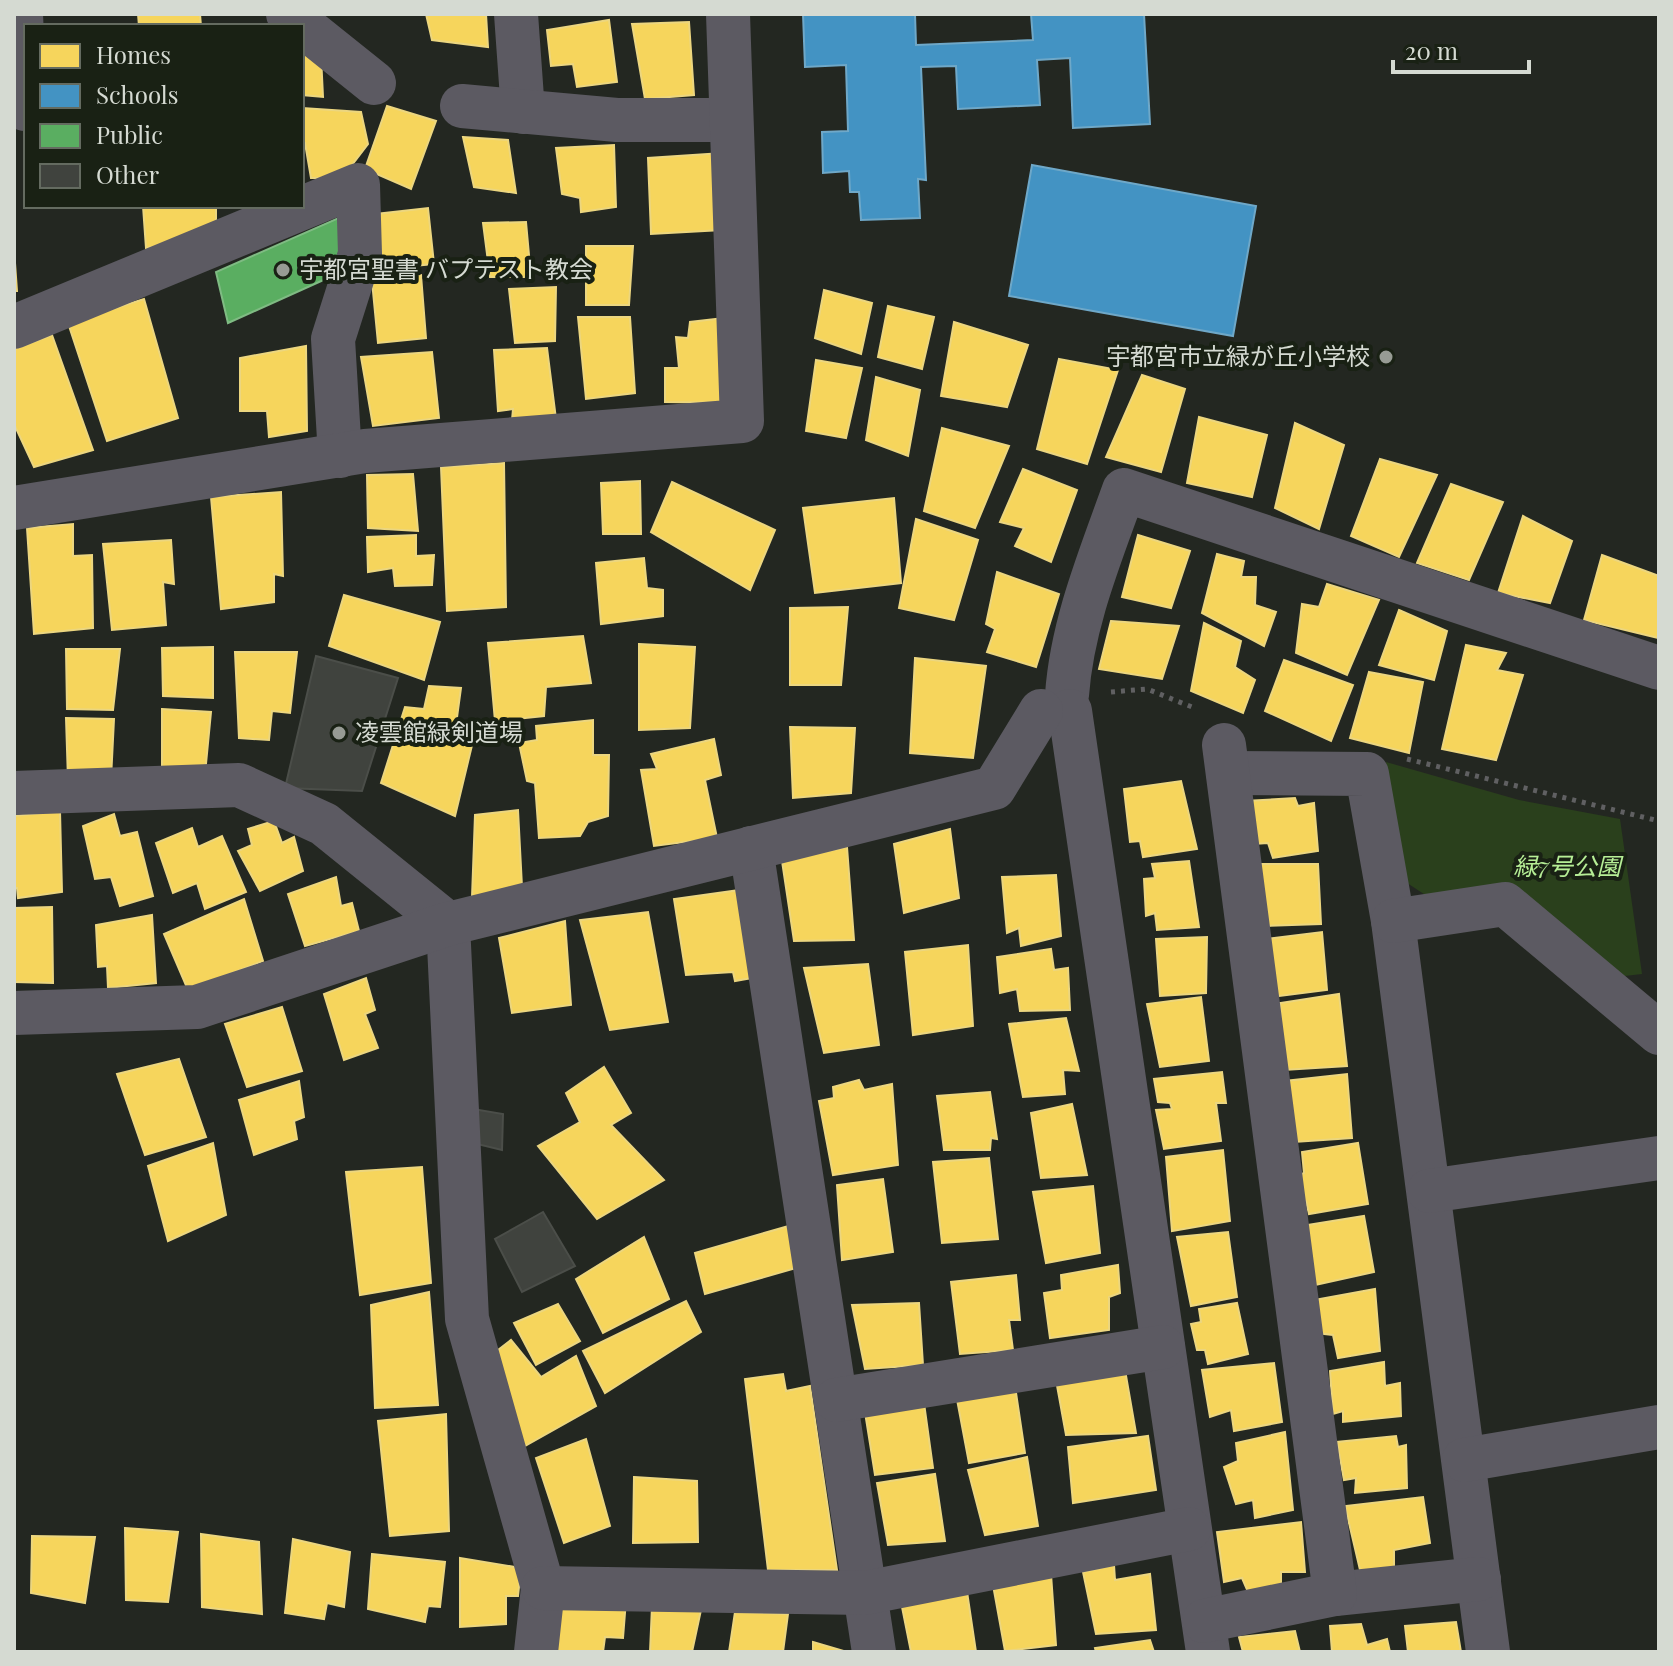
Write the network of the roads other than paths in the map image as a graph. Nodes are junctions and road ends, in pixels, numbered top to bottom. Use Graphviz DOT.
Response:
graph roads {
  1 [pos="21,14"];
  2 [pos="516,14"];
  3 [pos="728,14"];
  4 [pos="304,27"];
  5 [pos="374,83"];
  6 [pos="462,106"];
  7 [pos="22,109"];
  8 [pos="523,112"];
  9 [pos="731,120"];
  10 [pos="304,207"];
  11 [pos="302,208"];
  12 [pos="14,327"];
  13 [pos="340,456"];
  14 [pos="14,508"];
  15 [pos="1659,668"];
  16 [pos="1059,706"];
  17 [pos="14,793"];
  18 [pos="751,848"];
  19 [pos="1393,921"];
  20 [pos="448,924"];
  21 [pos="14,1013"];
  22 [pos="1659,1033"];
  23 [pos="1659,1158"];
  24 [pos="1429,1191"];
  25 [pos="1163,1347"];
  26 [pos="836,1400"];
  27 [pos="1659,1427"];
  28 [pos="1464,1460"];
  29 [pos="1189,1529"];
  30 [pos="1479,1579"];
  31 [pos="543,1588"];
  32 [pos="865,1593"];
  33 [pos="1335,1594"];
  34 [pos="1206,1637"];
  35 [pos="536,1652"];
  36 [pos="874,1652"];
  37 [pos="1488,1652"];
  1 -- 7 [label="street"];
  2 -- 8 [label="street"];
  3 -- 9 [label="street"];
  4 -- 5 [label="street"];
  6 -- 8 [label="street"];
  8 -- 9 [label="street"];
  9 -- 13 [label="street"];
  10 -- 13 [label="street"];
  11 -- 12 [label="street"];
  13 -- 14 [label="street"];
  15 -- 16 [label="street"];
  16 -- 18 [label="street"];
  16 -- 25 [label="street"];
  17 -- 20 [label="street"];
  18 -- 20 [label="street"];
  18 -- 26 [label="street"];
  19 -- 22 [label="street"];
  19 -- 24 [label="street"];
  19 -- 33 [label="street"];
  20 -- 21 [label="street"];
  20 -- 31 [label="street"];
  23 -- 24 [label="street"];
  24 -- 28 [label="street"];
  25 -- 26 [label="street"];
  25 -- 29 [label="street"];
  26 -- 32 [label="street"];
  27 -- 28 [label="street"];
  28 -- 30 [label="street"];
  29 -- 32 [label="street"];
  29 -- 34 [label="street"];
  30 -- 33 [label="street"];
  30 -- 37 [label="street"];
  31 -- 32 [label="street"];
  31 -- 35 [label="street"];
  32 -- 36 [label="street"];
  33 -- 34 [label="street"];
}
